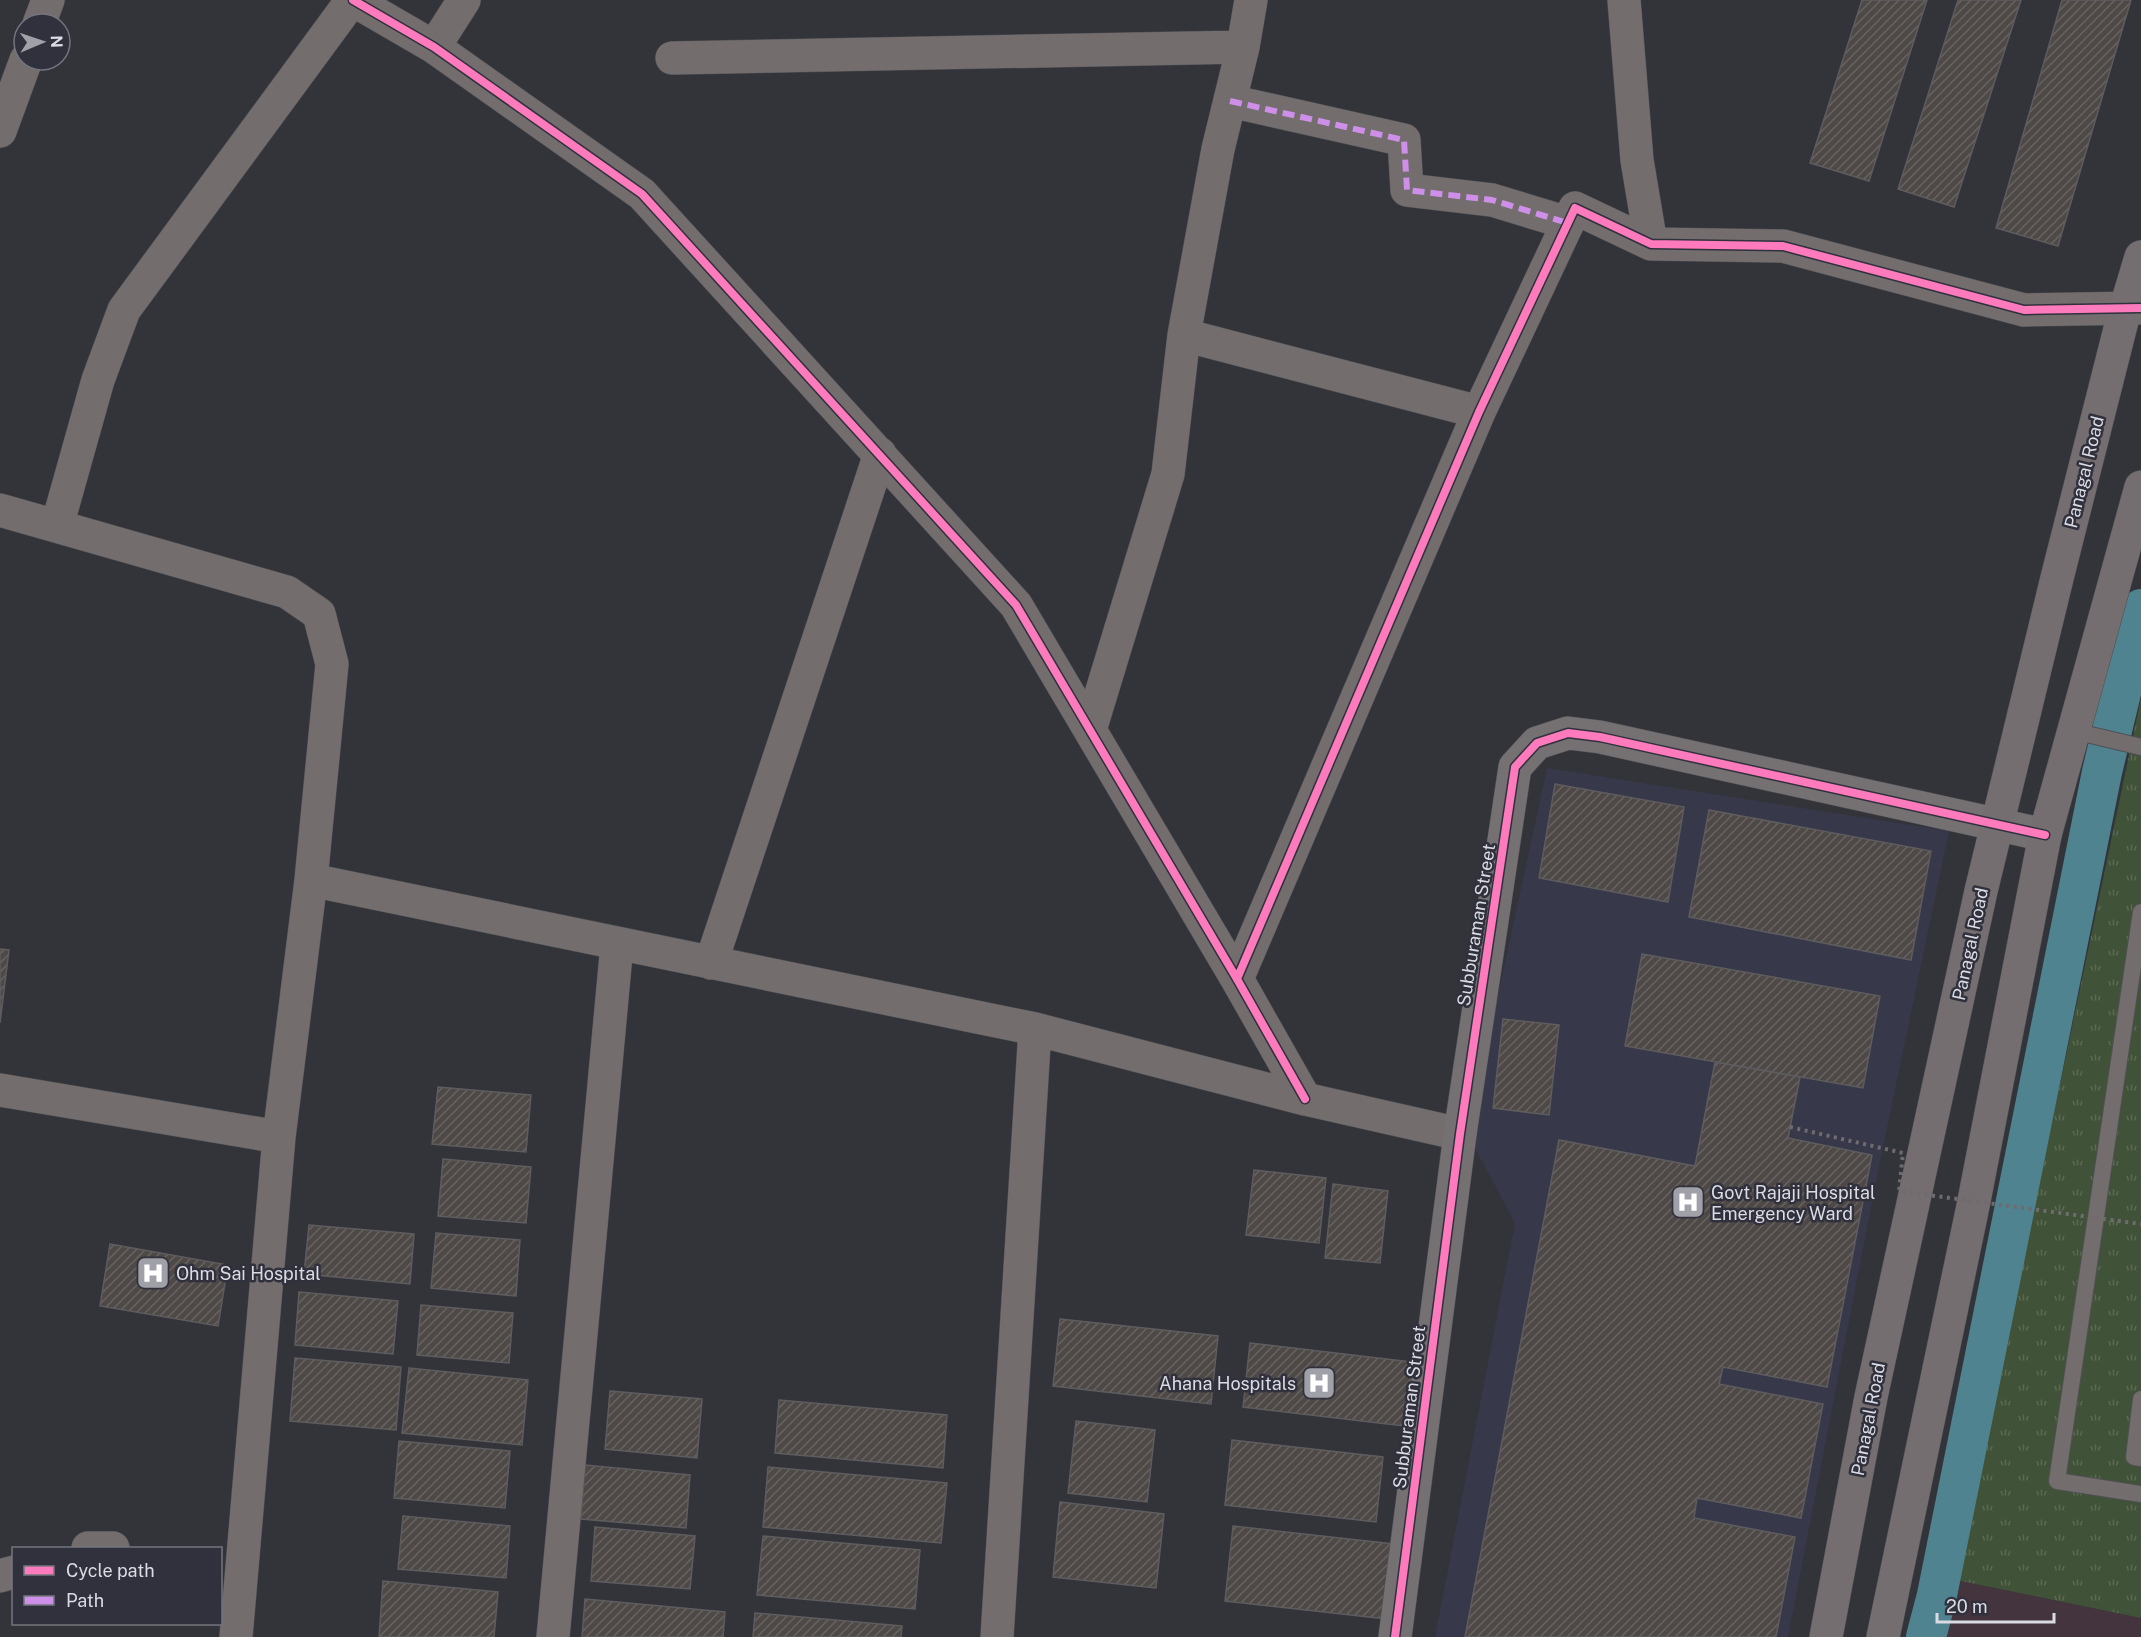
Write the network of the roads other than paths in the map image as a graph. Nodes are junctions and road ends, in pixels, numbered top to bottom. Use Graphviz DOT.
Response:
graph roads {
  1 [pos="353,0"];
  2 [pos="464,0"];
  3 [pos="1251,0"];
  4 [pos="1624,0"];
  5 [pos="434,47"];
  6 [pos="1244,47"];
  7 [pos="672,58"];
  8 [pos="22,72"];
  9 [pos="1230,101"];
  10 [pos="0,131"];
  11 [pos="1568,223"];
  12 [pos="1651,244"];
  13 [pos="2141,257"];
  14 [pos="2134,308"];
  15 [pos="1184,335"];
  16 [pos="1479,412"];
  17 [pos="880,454"];
  18 [pos="2141,487"];
  19 [pos="0,510"];
  20 [pos="57,526"];
  21 [pos="1090,730"];
  22 [pos="2085,734"];
  23 [pos="2141,747"];
  24 [pos="1997,825"];
  25 [pos="2045,835"];
  26 [pos="311,880"];
  27 [pos="2141,912"];
  28 [pos="617,944"];
  29 [pos="711,963"];
  30 [pos="1237,979"];
  31 [pos="1035,1029"];
  32 [pos="0,1090"];
  33 [pos="1305,1100"];
  34 [pos="1460,1134"];
  35 [pos="279,1137"];
  36 [pos="2141,1399"];
  37 [pos="2141,1458"];
  38 [pos="2141,1494"];
  39 [pos="232,1555"];
  40 [pos="236,1637"];
  41 [pos="553,1637"];
  42 [pos="997,1637"];
  43 [pos="1395,1637"];
  44 [pos="1826,1637"];
  45 [pos="1883,1637"];
  1 -- 5 [label="street"];
  1 -- 20 [label="street"];
  2 -- 5 [label="street"];
  3 -- 6 [label="street"];
  4 -- 12 [label="street"];
  5 -- 17 [label="street"];
  6 -- 7 [label="street"];
  6 -- 9 [label="street"];
  8 -- 10 [label="street"];
  9 -- 11 [label="street"];
  9 -- 15 [label="street"];
  11 -- 12 [label="street"];
  11 -- 16 [label="street"];
  12 -- 14 [label="street"];
  13 -- 14 [label="main road, Panagal Road"];
  14 -- 24 [label="main road, Panagal Road"];
  15 -- 16 [label="street"];
  15 -- 21 [label="street"];
  16 -- 30 [label="street"];
  17 -- 21 [label="street"];
  17 -- 29 [label="street"];
  18 -- 22 [label="main road"];
  19 -- 20 [label="street"];
  20 -- 26 [label="street"];
  21 -- 30 [label="street"];
  22 -- 23 [label="lane"];
  22 -- 25 [label="main road"];
  24 -- 25 [label="street, Subburaman Street"];
  24 -- 34 [label="street, Subburaman Street"];
  24 -- 44 [label="main road, Panagal Road"];
  25 -- 45 [label="main road"];
  26 -- 28 [label="street"];
  26 -- 35 [label="street"];
  27 -- 38 [label="lane"];
  28 -- 29 [label="street"];
  28 -- 41 [label="street"];
  29 -- 31 [label="street"];
  30 -- 33 [label="street"];
  31 -- 33 [label="street"];
  31 -- 42 [label="street"];
  32 -- 35 [label="street"];
  33 -- 34 [label="street"];
  34 -- 43 [label="street, Subburaman Street"];
  35 -- 39 [label="street"];
  36 -- 37 [label="lane"];
  39 -- 40 [label="street"];
}
